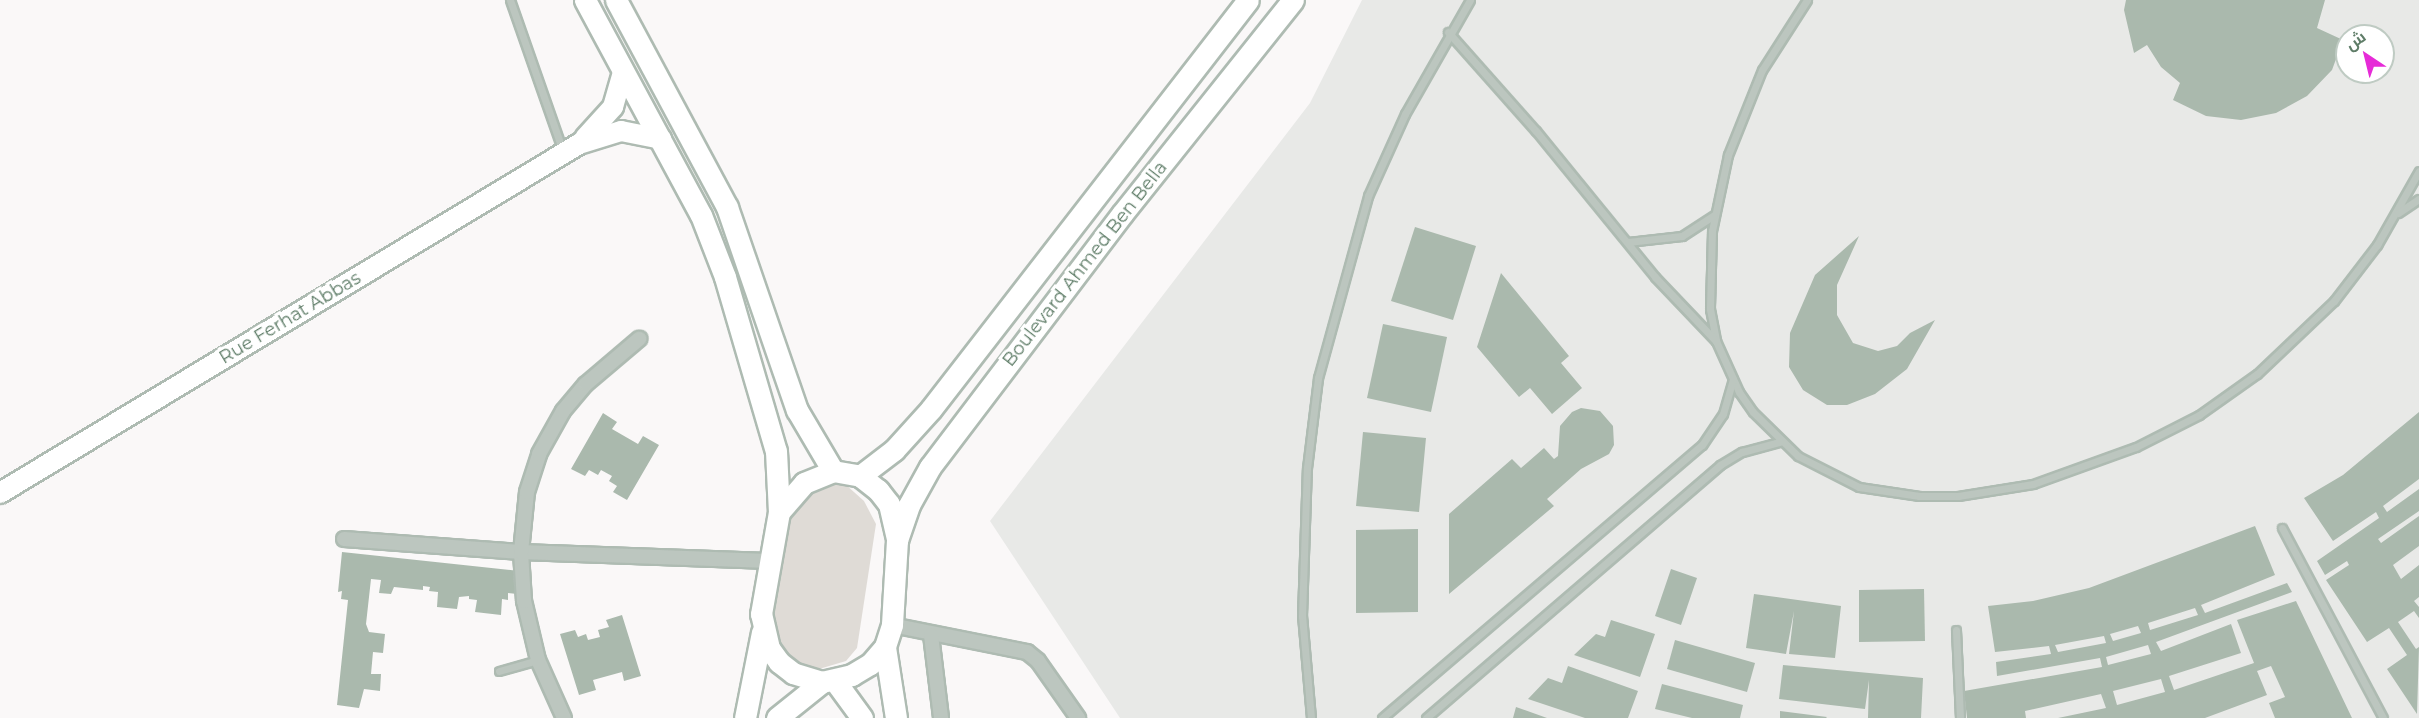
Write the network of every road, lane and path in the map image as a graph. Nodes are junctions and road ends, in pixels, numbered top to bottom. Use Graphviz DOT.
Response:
graph roads {
  1 [pos="510,0"];
  2 [pos="585,0"];
  3 [pos="616,0"];
  4 [pos="1248,0"];
  5 [pos="1293,0"];
  6 [pos="1470,0"];
  7 [pos="1807,0"];
  8 [pos="1448,32"];
  9 [pos="623,72"];
  10 [pos="662,139"];
  11 [pos="572,148"];
  12 [pos="2419,171"];
  13 [pos="2419,200"];
  14 [pos="2396,215"];
  15 [pos="1714,216"];
  16 [pos="1628,242"];
  17 [pos="639,339"];
  18 [pos="1716,342"];
  19 [pos="1733,377"];
  20 [pos="1780,442"];
  21 [pos="833,471"];
  22 [pos="860,476"];
  23 [pos="0,493"];
  24 [pos="779,512"];
  25 [pos="2282,528"];
  26 [pos="344,539"];
  27 [pos="897,540"];
  28 [pos="521,552"];
  29 [pos="769,561"];
  30 [pos="892,625"];
  31 [pos="1956,630"];
  32 [pos="763,632"];
  33 [pos="931,635"];
  34 [pos="885,647"];
  35 [pos="538,660"];
  36 [pos="499,671"];
  37 [pos="829,681"];
  38 [pos="564,718"];
  39 [pos="745,718"];
  40 [pos="777,718"];
  41 [pos="862,718"];
  42 [pos="896,718"];
  43 [pos="941,718"];
  44 [pos="1078,718"];
  45 [pos="1311,718"];
  46 [pos="1382,718"];
  47 [pos="1426,718"];
  48 [pos="1960,718"];
  49 [pos="2383,718"];
  1 -- 11 [label="lane"];
  2 -- 9 [label="main road"];
  3 -- 21 [label="main road"];
  4 -- 22 [label="main road, Boulevard Ahmed Ben Bella"];
  5 -- 27 [label="main road, Boulevard Ahmed Ben Bella"];
  6 -- 8 [label="lane"];
  7 -- 15 [label="lane"];
  8 -- 16 [label="lane"];
  8 -- 45 [label="lane"];
  9 -- 10 [label="main road"];
  9 -- 11 [label="street, Rue Ferhat Abbas"];
  10 -- 11 [label="street, Rue Ferhat Abbas"];
  10 -- 24 [label="main road"];
  11 -- 23 [label="street, Rue Ferhat Abbas"];
  12 -- 14 [label="lane"];
  13 -- 14 [label="lane"];
  14 -- 20 [label="lane"];
  15 -- 16 [label="lane"];
  15 -- 18 [label="lane"];
  16 -- 18 [label="lane"];
  17 -- 28 [label="street"];
  18 -- 19 [label="lane"];
  19 -- 20 [label="lane"];
  19 -- 46 [label="lane"];
  20 -- 47 [label="lane"];
  21 -- 22 [label="main road"];
  21 -- 24 [label="main road"];
  22 -- 27 [label="main road"];
  24 -- 29 [label="main road"];
  25 -- 49 [label="lane"];
  26 -- 28 [label="street"];
  27 -- 30 [label="main road"];
  28 -- 29 [label="street"];
  28 -- 35 [label="street"];
  29 -- 32 [label="main road"];
  30 -- 33 [label="street"];
  30 -- 34 [label="main road"];
  31 -- 48 [label="lane"];
  32 -- 37 [label="main road"];
  32 -- 39 [label="main road"];
  33 -- 43 [label="street"];
  33 -- 44 [label="street"];
  34 -- 37 [label="main road"];
  34 -- 42 [label="main road"];
  35 -- 36 [label="lane"];
  35 -- 38 [label="street"];
  37 -- 40 [label="main road"];
  37 -- 41 [label="main road"];
}
